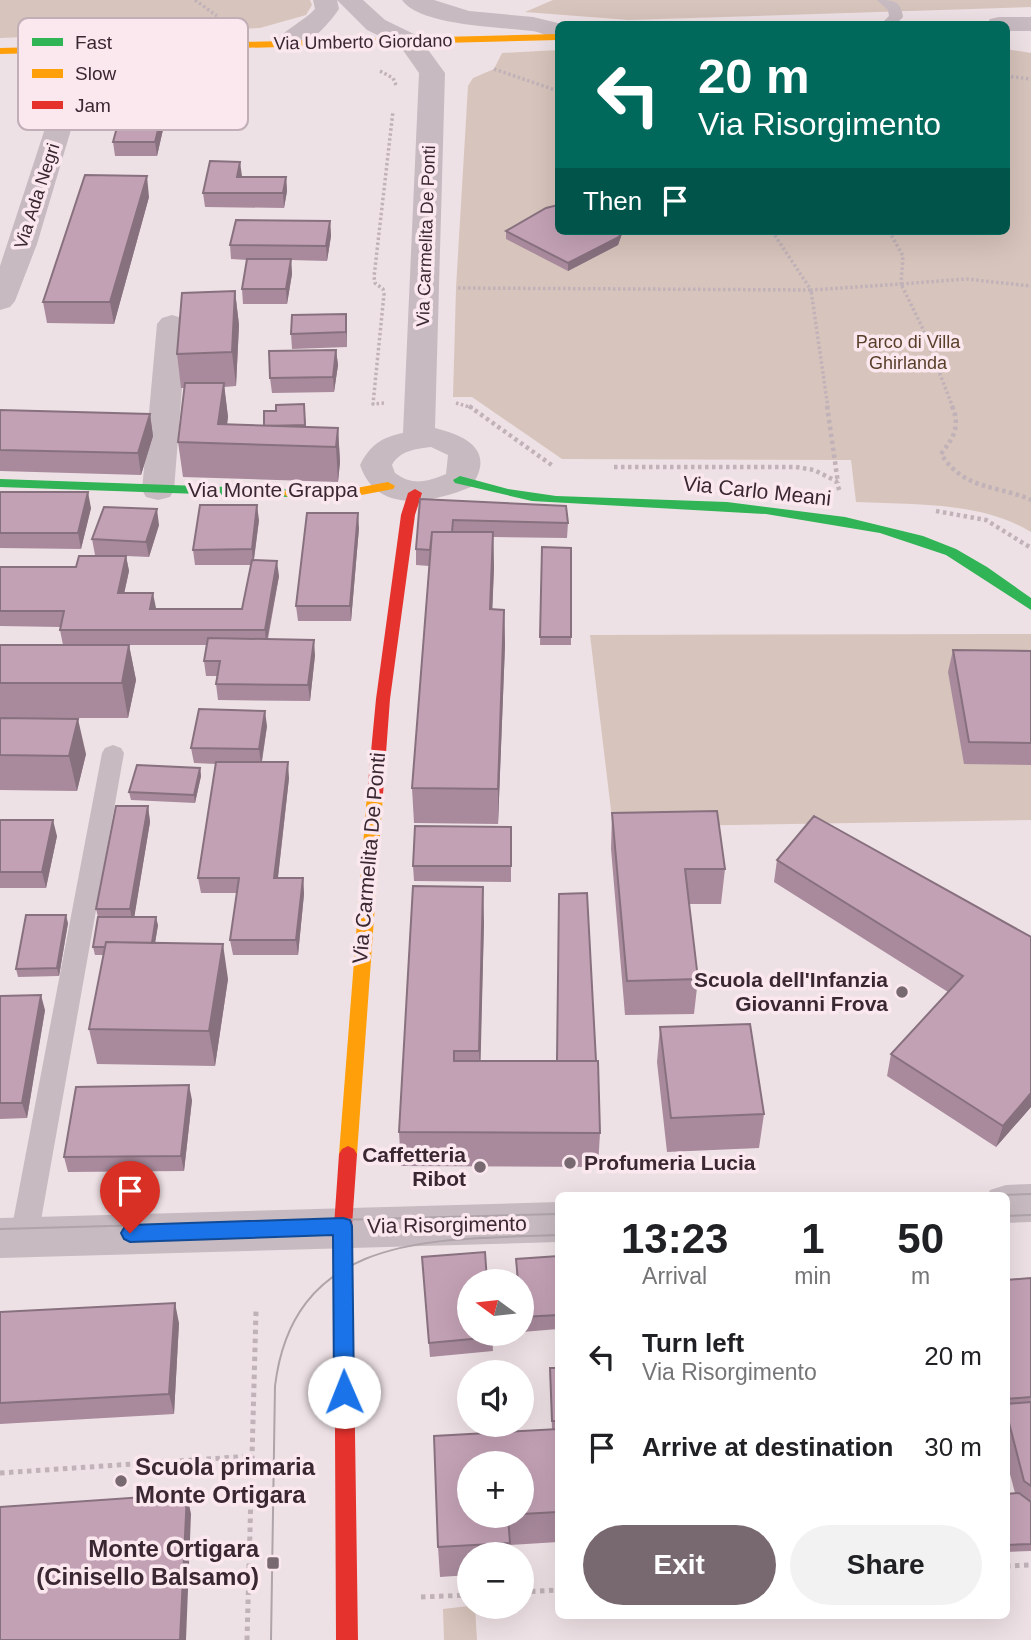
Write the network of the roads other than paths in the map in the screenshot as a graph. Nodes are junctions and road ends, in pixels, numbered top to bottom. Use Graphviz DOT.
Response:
graph roads {
  1 [pos="325,0"];
  2 [pos="349,0"];
  3 [pos="399,0"];
  4 [pos="414,0"];
  5 [pos="884,0"];
  6 [pos="891,21"];
  7 [pos="1010,24"];
  8 [pos="1031,24"];
  9 [pos="555,33"];
  10 [pos="555,35"];
  11 [pos="409,41"];
  12 [pos="285,44"];
  13 [pos="248,45"];
  14 [pos="0,51"];
  15 [pos="18,51"];
  16 [pos="58,130"];
  17 [pos="0,301"];
  18 [pos="172,324"];
  19 [pos="419,438"];
  20 [pos="460,480"];
  21 [pos="0,483"];
  22 [pos="402,489"];
  23 [pos="158,490"];
  24 [pos="1031,605"];
  25 [pos="113,752"];
  26 [pos="1031,1203"];
  27 [pos="1010,1204"];
  28 [pos="555,1222"];
  29 [pos="343,1226"];
  30 [pos="12,1238"];
  31 [pos="347,1640"];
  1 -- 12 [label="street"];
  2 -- 11 [label="street"];
  3 -- 11 [label="street"];
  4 -- 9 [label="street"];
  5 -- 6 [label="lane"];
  7 -- 8 [label="street"];
  10 -- 11 [label="street, Via Umberto Giordano"];
  11 -- 12 [label="street, Via Umberto Giordano"];
  11 -- 19 [label="street, Via Carmelita De Ponti"];
  12 -- 13 [label="street, Via Umberto Giordano"];
  14 -- 15 [label="street, Via Umberto Giordano"];
  16 -- 17 [label="street, Via Ada Negri"];
  18 -- 23 [label="street, Via Monte Grappa"];
  19 -- 20 [label="street"];
  19 -- 22 [label="street"];
  20 -- 22 [label="street"];
  20 -- 24 [label="street, Via Carlo Meani"];
  21 -- 23 [label="street, Via Monte Grappa"];
  22 -- 23 [label="street, Via Monte Grappa"];
  22 -- 29 [label="street, Via Carmelita De Ponti"];
  25 -- 30 [label="lane"];
  26 -- 27 [label="street"];
  28 -- 29 [label="street, Via Risorgimento"];
  29 -- 30 [label="street, Via Risorgimento"];
  29 -- 31 [label="street, Via Carmelita De Ponti"];
}
